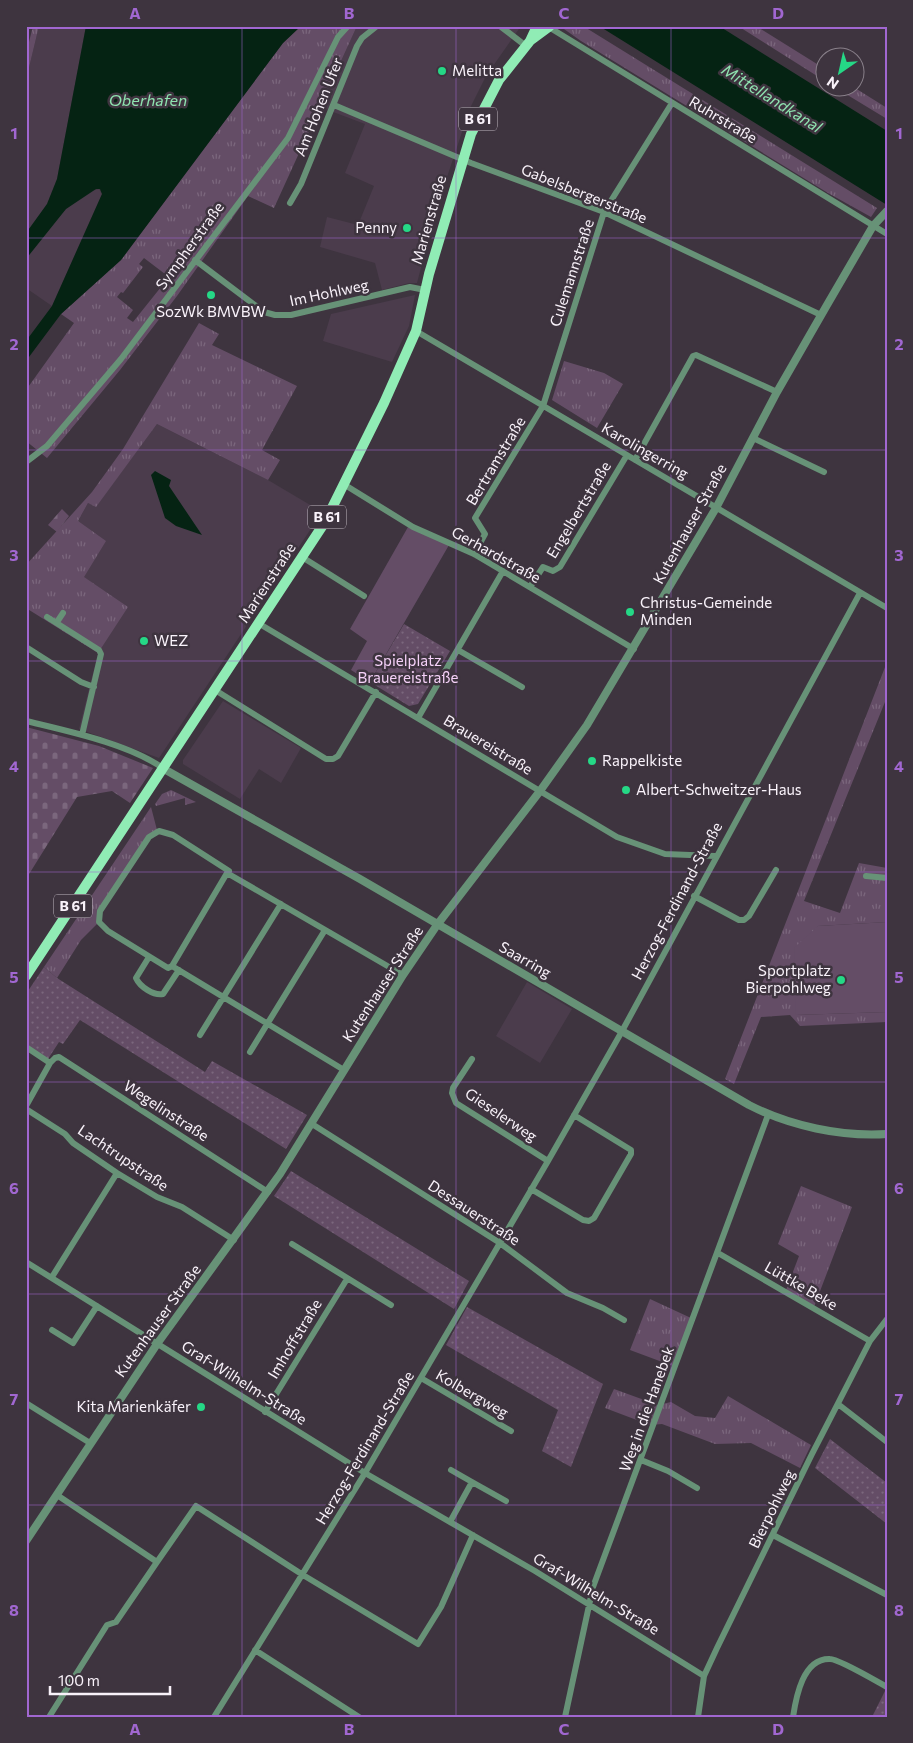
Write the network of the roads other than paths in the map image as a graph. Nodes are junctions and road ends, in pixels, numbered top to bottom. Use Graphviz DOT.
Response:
graph roads {
  1 [pos="348,26"];
  2 [pos="377,26"];
  3 [pos="500,26"];
  4 [pos="537,26"];
  5 [pos="549,27"];
  6 [pos="528,43"];
  7 [pos="672,103"];
  8 [pos="334,105"];
  9 [pos="462,159"];
  10 [pos="290,203"];
  11 [pos="604,212"];
  12 [pos="886,212"];
  13 [pos="873,226"];
  14 [pos="887,234"];
  15 [pos="195,260"];
  16 [pos="425,290"];
  17 [pos="821,315"];
  18 [pos="416,331"];
  19 [pos="777,392"];
  20 [pos="543,406"];
  21 [pos="753,438"];
  22 [pos="627,455"];
  23 [pos="635,460"];
  24 [pos="26,462"];
  25 [pos="824,472"];
  26 [pos="345,484"];
  27 [pos="716,508"];
  28 [pos="474,554"];
  29 [pos="302,557"];
  30 [pos="503,572"];
  31 [pos="530,587"];
  32 [pos="860,593"];
  33 [pos="364,596"];
  34 [pos="887,608"];
  35 [pos="63,613"];
  36 [pos="46,617"];
  37 [pos="57,622"];
  38 [pos="258,623"];
  39 [pos="26,647"];
  40 [pos="634,649"];
  41 [pos="458,650"];
  42 [pos="94,687"];
  43 [pos="522,687"];
  44 [pos="215,690"];
  45 [pos="376,692"];
  46 [pos="418,718"];
  47 [pos="26,721"];
  48 [pos="82,735"];
  49 [pos="164,769"];
  50 [pos="540,791"];
  51 [pos="715,856"];
  52 [pos="776,870"];
  53 [pos="227,873"];
  54 [pos="866,876"];
  55 [pos="887,878"];
  56 [pos="694,896"];
  57 [pos="281,904"];
  58 [pos="437,925"];
  59 [pos="325,930"];
  60 [pos="149,957"];
  61 [pos="172,966"];
  62 [pos="179,970"];
  63 [pos="403,975"];
  64 [pos="26,976"];
  65 [pos="224,997"];
  66 [pos="268,1024"];
  67 [pos="621,1032"];
  68 [pos="200,1035"];
  69 [pos="26,1047"];
  70 [pos="250,1052"];
  71 [pos="472,1058"];
  72 [pos="50,1063"];
  73 [pos="344,1070"];
  74 [pos="26,1107"];
  75 [pos="574,1115"];
  76 [pos="768,1115"];
  77 [pos="312,1124"];
  78 [pos="887,1134"];
  79 [pos="548,1161"];
  80 [pos="118,1173"];
  81 [pos="531,1189"];
  82 [pos="268,1192"];
  83 [pos="234,1240"];
  84 [pos="500,1243"];
  85 [pos="292,1244"];
  86 [pos="718,1253"];
  87 [pos="26,1262"];
  88 [pos="52,1277"];
  89 [pos="347,1279"];
  90 [pos="391,1305"];
  91 [pos="97,1306"];
  92 [pos="887,1319"];
  93 [pos="624,1320"];
  94 [pos="52,1330"];
  95 [pos="870,1341"];
  96 [pos="157,1344"];
  97 [pos="421,1378"];
  98 [pos="26,1403"];
  99 [pos="838,1404"];
  100 [pos="266,1412"];
  101 [pos="511,1431"];
  102 [pos="887,1442"];
  103 [pos="90,1443"];
  104 [pos="641,1460"];
  105 [pos="451,1470"];
  106 [pos="365,1473"];
  107 [pos="472,1482"];
  108 [pos="697,1488"];
  109 [pos="57,1495"];
  110 [pos="506,1501"];
  111 [pos="450,1522"];
  112 [pos="473,1535"];
  113 [pos="773,1535"];
  114 [pos="26,1541"];
  115 [pos="157,1562"];
  116 [pos="303,1575"];
  117 [pos="887,1595"];
  118 [pos="588,1603"];
  119 [pos="255,1650"];
  120 [pos="704,1676"];
  121 [pos="887,1687"];
  122 [pos="49,1717"];
  123 [pos="214,1717"];
  124 [pos="359,1717"];
  125 [pos="565,1717"];
  126 [pos="698,1717"];
  127 [pos="793,1717"];
  1 -- 15 [label="street, Sympherstraße"];
  2 -- 8 [label="street, Am Hohen Ufer"];
  3 -- 6 [label="street"];
  4 -- 6 [label="main road, Marienstraße / B 61"];
  5 -- 6 [label="main road, Marienstraße / B 61"];
  5 -- 7 [label="street, Ruhrstraße"];
  6 -- 9 [label="main road, Marienstraße / B 61"];
  7 -- 11 [label="street, Culemannstraße"];
  7 -- 13 [label="street, Ruhrstraße"];
  8 -- 9 [label="street, Gabelsbergerstraße"];
  8 -- 10 [label="street, Am Hohen Ufer"];
  9 -- 11 [label="street, Gabelsbergerstraße"];
  9 -- 16 [label="main road, Marienstraße / B 61"];
  11 -- 17 [label="street, Gabelsbergerstraße"];
  11 -- 20 [label="street, Culemannstraße"];
  12 -- 13 [label="street, Kutenhauser Straße"];
  13 -- 14 [label="street, Ruhrstraße"];
  13 -- 17 [label="street, Kutenhauser Straße"];
  15 -- 16 [label="street, Im Hohlweg"];
  15 -- 24 [label="street, Sympherstraße"];
  16 -- 18 [label="main road, Marienstraße / B 61"];
  17 -- 19 [label="street, Kutenhauser Straße"];
  18 -- 20 [label="street, Karolingerring"];
  18 -- 26 [label="main road, Marienstraße / B 61"];
  19 -- 21 [label="street, Kutenhauser Straße"];
  19 -- 23 [label="street"];
  20 -- 22 [label="street, Karolingerring"];
  20 -- 28 [label="street, Bertramstraße"];
  21 -- 25 [label="street"];
  21 -- 27 [label="street, Kutenhauser Straße"];
  22 -- 23 [label="street, Karolingerring"];
  22 -- 31 [label="street, Engelbertstraße"];
  23 -- 27 [label="street, Karolingerring"];
  26 -- 28 [label="street, Gerhardstraße"];
  26 -- 29 [label="main road, Marienstraße / B 61"];
  27 -- 32 [label="street, Karolingerring"];
  27 -- 40 [label="street, Kutenhauser Straße"];
  28 -- 30 [label="street, Gerhardstraße"];
  29 -- 33 [label="street"];
  29 -- 38 [label="main road, Marienstraße / B 61"];
  30 -- 31 [label="street, Gerhardstraße"];
  30 -- 41 [label="street"];
  31 -- 40 [label="street, Gerhardstraße"];
  32 -- 34 [label="street, Karolingerring"];
  32 -- 51 [label="street, Herzog-Ferdinand-Straße"];
  35 -- 37 [label="street"];
  36 -- 37 [label="street"];
  37 -- 42 [label="street"];
  38 -- 44 [label="main road, Marienstraße / B 61"];
  38 -- 45 [label="street, Brauereistraße"];
  39 -- 42 [label="street"];
  40 -- 50 [label="street, Kutenhauser Straße"];
  41 -- 43 [label="street"];
  41 -- 46 [label="street"];
  42 -- 48 [label="street"];
  44 -- 45 [label="street"];
  44 -- 49 [label="main road, Marienstraße / B 61"];
  45 -- 46 [label="street, Brauereistraße"];
  46 -- 50 [label="street, Brauereistraße"];
  47 -- 48 [label="street"];
  48 -- 49 [label="street"];
  49 -- 58 [label="street, Saarring"];
  49 -- 64 [label="main road, Marienstraße / B 61"];
  50 -- 51 [label="street, Brauereistraße"];
  50 -- 58 [label="street, Kutenhauser Straße"];
  51 -- 56 [label="street, Herzog-Ferdinand-Straße"];
  52 -- 56 [label="street"];
  53 -- 57 [label="street"];
  53 -- 60 [label="street"];
  53 -- 61 [label="street"];
  54 -- 55 [label="street"];
  56 -- 67 [label="street, Herzog-Ferdinand-Straße"];
  57 -- 59 [label="street"];
  57 -- 65 [label="street"];
  58 -- 63 [label="street, Kutenhauser Straße"];
  58 -- 67 [label="street, Saarring"];
  59 -- 63 [label="street"];
  59 -- 66 [label="street"];
  60 -- 61 [label="street"];
  60 -- 62 [label="street"];
  61 -- 62 [label="street"];
  62 -- 65 [label="street"];
  63 -- 73 [label="street, Kutenhauser Straße"];
  65 -- 66 [label="street"];
  65 -- 68 [label="street"];
  66 -- 70 [label="street"];
  66 -- 73 [label="street"];
  67 -- 75 [label="street, Herzog-Ferdinand-Straße"];
  67 -- 76 [label="street, Saarring"];
  69 -- 72 [label="street"];
  71 -- 79 [label="street, Gieselerweg"];
  72 -- 74 [label="street"];
  72 -- 82 [label="street, Wegelinstraße"];
  73 -- 77 [label="street, Kutenhauser Straße"];
  74 -- 80 [label="street, Lachtrupstraße"];
  75 -- 79 [label="street, Herzog-Ferdinand-Straße"];
  75 -- 81 [label="street"];
  76 -- 78 [label="street, Saarring"];
  76 -- 86 [label="street, Weg in die Hanebek"];
  77 -- 82 [label="street, Kutenhauser Straße"];
  77 -- 84 [label="street, Dessauerstraße"];
  79 -- 81 [label="street, Herzog-Ferdinand-Straße"];
  80 -- 83 [label="street, Lachtrupstraße"];
  80 -- 88 [label="street"];
  81 -- 84 [label="street, Herzog-Ferdinand-Straße"];
  82 -- 83 [label="street, Kutenhauser Straße"];
  83 -- 96 [label="street, Kutenhauser Straße"];
  84 -- 93 [label="street, Dessauerstraße"];
  84 -- 97 [label="street, Herzog-Ferdinand-Straße"];
  85 -- 89 [label="street"];
  86 -- 95 [label="street, Lüttke Beke"];
  86 -- 104 [label="street, Weg in die Hanebek"];
  87 -- 88 [label="street, Graf-Wilhelm-Straße"];
  88 -- 91 [label="street, Graf-Wilhelm-Straße"];
  89 -- 90 [label="street"];
  89 -- 100 [label="street, Imhoffstraße"];
  91 -- 94 [label="street"];
  91 -- 96 [label="street, Graf-Wilhelm-Straße"];
  92 -- 95 [label="street, Bierpohlweg"];
  95 -- 99 [label="street, Bierpohlweg"];
  96 -- 100 [label="street, Graf-Wilhelm-Straße"];
  96 -- 103 [label="street, Kutenhauser Straße"];
  97 -- 101 [label="street, Kolbergweg"];
  97 -- 106 [label="street, Herzog-Ferdinand-Straße"];
  98 -- 103 [label="street"];
  99 -- 102 [label="street"];
  99 -- 113 [label="street, Bierpohlweg"];
  100 -- 106 [label="street, Graf-Wilhelm-Straße"];
  103 -- 109 [label="street, Kutenhauser Straße"];
  104 -- 108 [label="street"];
  104 -- 118 [label="street, Weg in die Hanebek"];
  105 -- 107 [label="street"];
  106 -- 111 [label="street, Graf-Wilhelm-Straße"];
  106 -- 116 [label="street, Herzog-Ferdinand-Straße"];
  107 -- 110 [label="street"];
  107 -- 111 [label="street"];
  109 -- 114 [label="street, Kutenhauser Straße"];
  109 -- 115 [label="street"];
  111 -- 112 [label="street, Graf-Wilhelm-Straße"];
  112 -- 116 [label="street"];
  112 -- 118 [label="street, Graf-Wilhelm-Straße"];
  113 -- 117 [label="street"];
  113 -- 120 [label="street, Bierpohlweg"];
  115 -- 116 [label="street"];
  115 -- 122 [label="street"];
  116 -- 119 [label="street, Herzog-Ferdinand-Straße"];
  118 -- 120 [label="street, Graf-Wilhelm-Straße"];
  118 -- 125 [label="street, Weg in die Hanebek"];
  119 -- 123 [label="street, Herzog-Ferdinand-Straße"];
  119 -- 124 [label="street"];
  120 -- 126 [label="street, Bierpohlweg"];
  121 -- 127 [label="street"];
}
